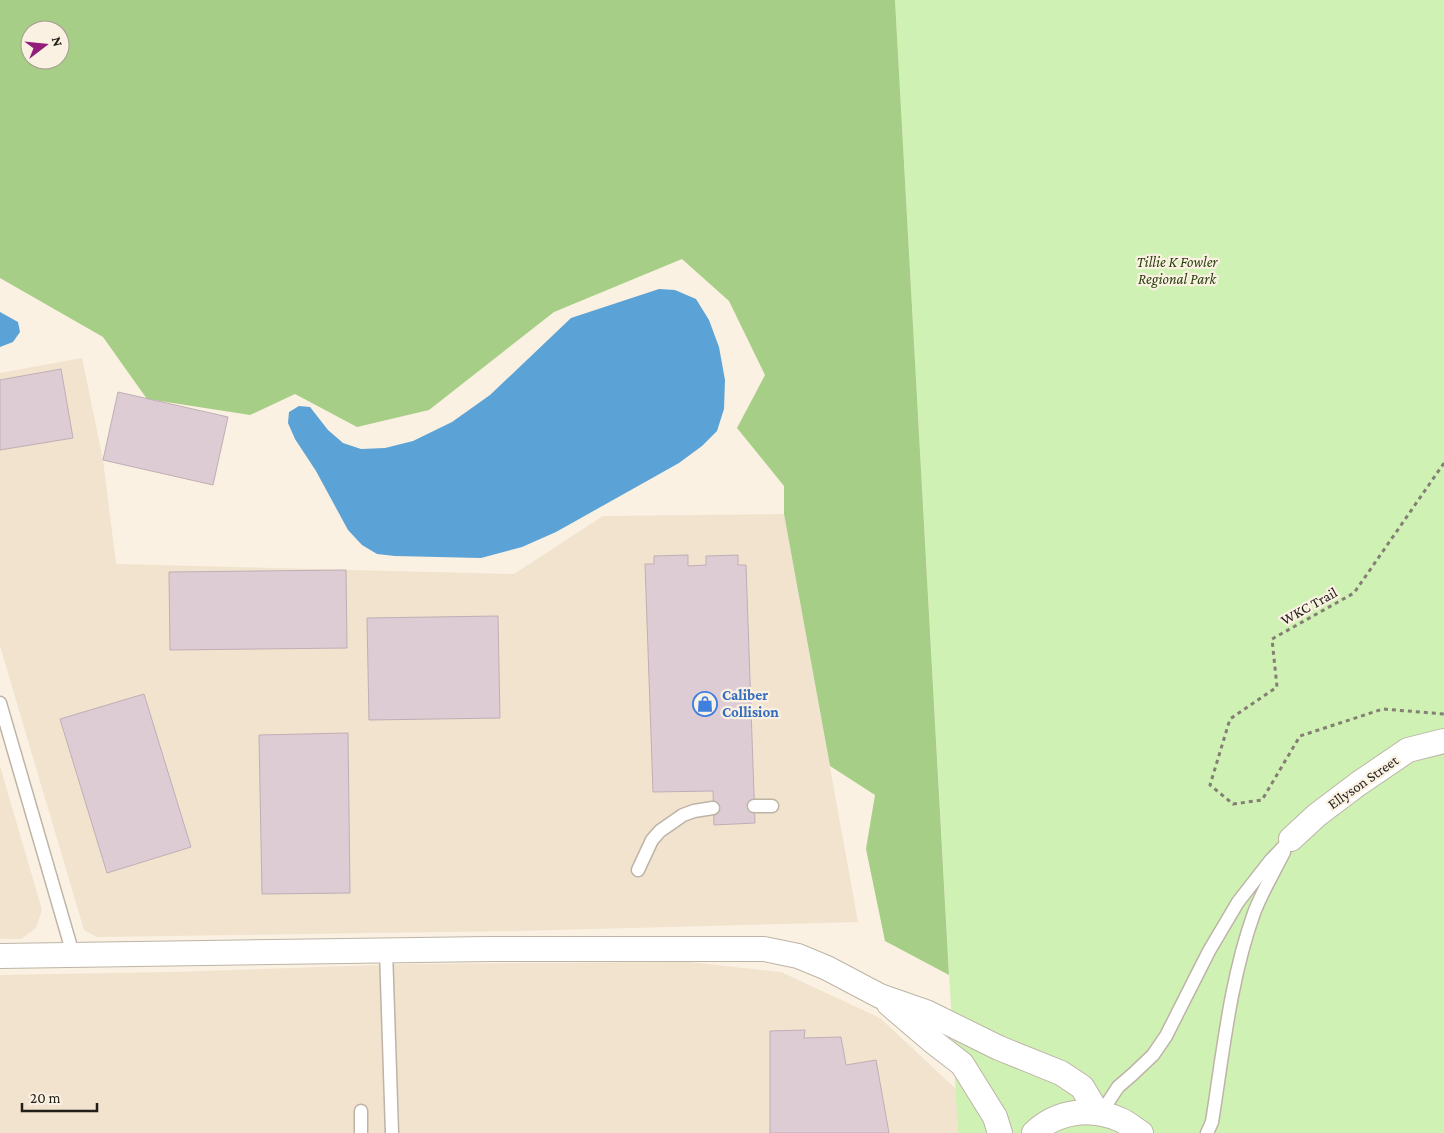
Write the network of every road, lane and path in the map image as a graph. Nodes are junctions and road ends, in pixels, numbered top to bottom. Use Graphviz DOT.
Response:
graph roads {
  1 [pos="1444,463"];
  2 [pos="0,703"];
  3 [pos="1444,714"];
  4 [pos="1444,741"];
  5 [pos="754,806"];
  6 [pos="772,806"];
  7 [pos="713,808"];
  8 [pos="1291,838"];
  9 [pos="638,870"];
  10 [pos="386,950"];
  11 [pos="73,954"];
  12 [pos="0,956"];
  13 [pos="880,996"];
  14 [pos="361,1111"];
  15 [pos="1099,1112"];
  16 [pos="362,1133"];
  17 [pos="392,1133"];
  18 [pos="1000,1133"];
  19 [pos="1034,1133"];
  20 [pos="1141,1133"];
  21 [pos="1207,1133"];
  1 -- 3 [label="path, WKC Trail"];
  2 -- 11 [label="lane"];
  4 -- 8 [label="street, Ellyson Street"];
  5 -- 6 [label="lane"];
  7 -- 9 [label="lane"];
  8 -- 15 [label="lane"];
  8 -- 21 [label="lane"];
  10 -- 11 [label="street"];
  10 -- 13 [label="street"];
  10 -- 17 [label="lane"];
  11 -- 12 [label="street"];
  13 -- 15 [label="street"];
  13 -- 18 [label="street"];
  14 -- 16 [label="lane"];
  15 -- 19 [label="street"];
  15 -- 20 [label="street"];
}
